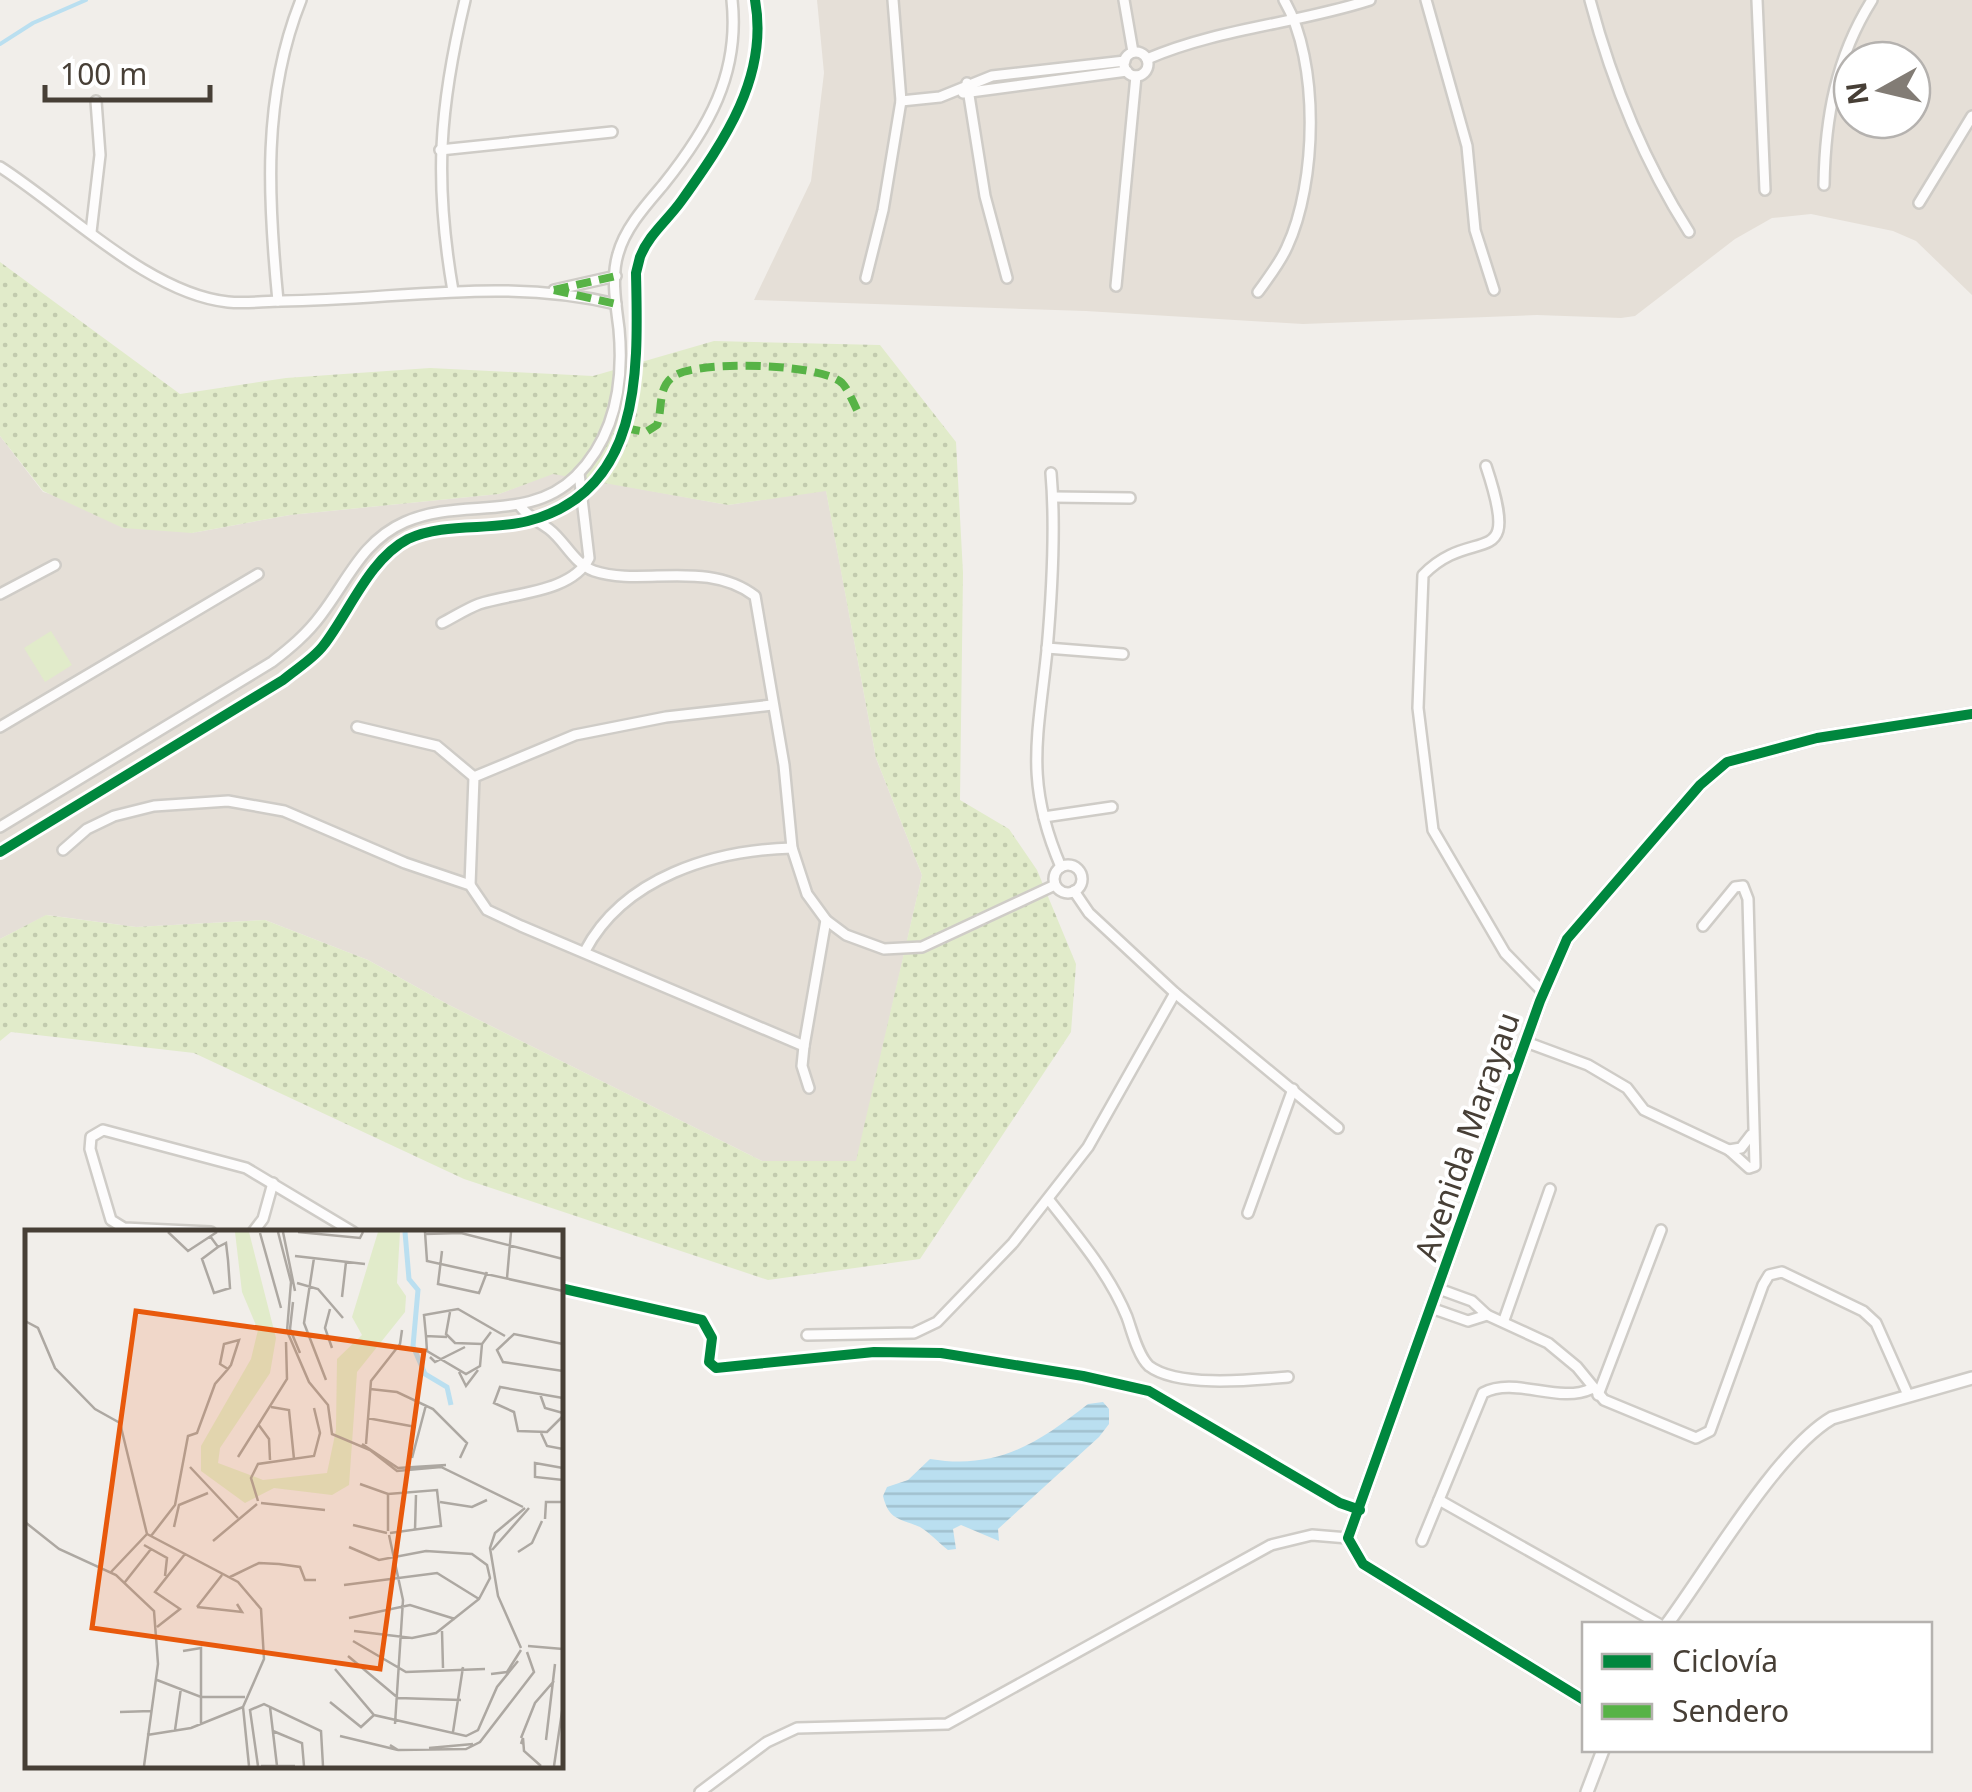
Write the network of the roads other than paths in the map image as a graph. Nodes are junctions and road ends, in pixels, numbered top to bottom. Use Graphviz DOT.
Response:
graph roads {
  1 [pos="300,0"];
  2 [pos="464,0"];
  3 [pos="732,0"];
  4 [pos="755,0"];
  5 [pos="893,0"];
  6 [pos="1124,0"];
  7 [pos="1284,0"];
  8 [pos="1370,0"];
  9 [pos="1426,0"];
  10 [pos="1590,0"];
  11 [pos="1758,0"];
  12 [pos="1872,0"];
  13 [pos="1296,20"];
  14 [pos="1133,52"];
  15 [pos="1147,59"];
  16 [pos="1129,69"];
  17 [pos="968,88"];
  18 [pos="96,101"];
  19 [pos="901,101"];
  20 [pos="1972,116"];
  21 [pos="612,132"];
  22 [pos="440,150"];
  23 [pos="685,156"];
  24 [pos="0,167"];
  25 [pos="704,168"];
  26 [pos="670,176"];
  27 [pos="1824,185"];
  28 [pos="1764,190"];
  29 [pos="686,194"];
  30 [pos="1919,203"];
  31 [pos="90,232"];
  32 [pos="1689,232"];
  33 [pos="616,276"];
  34 [pos="866,278"];
  35 [pos="1007,278"];
  36 [pos="1116,286"];
  37 [pos="554,290"];
  38 [pos="1494,290"];
  39 [pos="452,291"];
  40 [pos="1258,292"];
  41 [pos="278,300"];
  42 [pos="616,304"];
  43 [pos="1486,466"];
  44 [pos="580,473"];
  45 [pos="1051,474"];
  46 [pos="583,495"];
  47 [pos="1053,496"];
  48 [pos="1130,498"];
  49 [pos="519,505"];
  50 [pos="531,521"];
  51 [pos="55,565"];
  52 [pos="585,566"];
  53 [pos="258,574"];
  54 [pos="0,594"];
  55 [pos="442,623"];
  56 [pos="1047,648"];
  57 [pos="1122,654"];
  58 [pos="772,705"];
  59 [pos="1972,714"];
  60 [pos="0,727"];
  61 [pos="357,727"];
  62 [pos="159,730"];
  63 [pos="170,748"];
  64 [pos="474,778"];
  65 [pos="1112,807"];
  66 [pos="1044,817"];
  67 [pos="0,827"];
  68 [pos="792,848"];
  69 [pos="63,850"];
  70 [pos="0,852"];
  71 [pos="1061,867"];
  72 [pos="470,884"];
  73 [pos="1056,885"];
  74 [pos="1074,891"];
  75 [pos="826,920"];
  76 [pos="1703,926"];
  77 [pos="584,951"];
  78 [pos="1544,993"];
  79 [pos="1176,994"];
  80 [pos="1526,1042"];
  81 [pos="804,1046"];
  82 [pos="809,1088"];
  83 [pos="1293,1089"];
  84 [pos="1338,1128"];
  85 [pos="1750,1134"];
  86 [pos="1729,1150"];
  87 [pos="273,1183"];
  88 [pos="1550,1189"];
  89 [pos="1049,1200"];
  90 [pos="1248,1213"];
  91 [pos="168,1230"];
  92 [pos="255,1230"];
  93 [pos="350,1230"];
  94 [pos="1661,1230"];
  95 [pos="562,1288"];
  96 [pos="1439,1288"];
  97 [pos="1431,1308"];
  98 [pos="1487,1315"];
  99 [pos="1504,1320"];
  100 [pos="807,1336"];
  101 [pos="1288,1377"];
  102 [pos="1972,1378"];
  103 [pos="1594,1392"];
  104 [pos="1908,1395"];
  105 [pos="1439,1500"];
  106 [pos="1360,1510"];
  107 [pos="1348,1538"];
  108 [pos="1422,1542"];
  109 [pos="1655,1622"];
  110 [pos="1669,1622"];
  111 [pos="1582,1699"];
  112 [pos="1602,1752"];
  113 [pos="700,1792"];
  114 [pos="1588,1792"];
  1 -- 41 [label="street"];
  2 -- 22 [label="street"];
  3 -- 23 [label="street"];
  4 -- 25 [label="street"];
  5 -- 19 [label="street"];
  6 -- 14 [label="street"];
  7 -- 13 [label="street"];
  8 -- 13 [label="street"];
  9 -- 38 [label="street"];
  10 -- 32 [label="street"];
  11 -- 28 [label="street"];
  12 -- 27 [label="street"];
  13 -- 15 [label="street"];
  13 -- 40 [label="street"];
  14 -- 15 [label="street"];
  14 -- 16 [label="street"];
  15 -- 16 [label="street"];
  16 -- 17 [label="street"];
  16 -- 17 [label="street"];
  16 -- 36 [label="street"];
  17 -- 19 [label="street"];
  17 -- 35 [label="street"];
  18 -- 31 [label="street"];
  19 -- 34 [label="street"];
  20 -- 30 [label="street"];
  21 -- 22 [label="street"];
  22 -- 39 [label="street"];
  23 -- 25 [label="street"];
  23 -- 26 [label="street"];
  24 -- 31 [label="street"];
  25 -- 29 [label="street"];
  26 -- 29 [label="street"];
  26 -- 33 [label="street"];
  29 -- 46 [label="street"];
  31 -- 41 [label="street"];
  33 -- 37 [label="street"];
  33 -- 42 [label="street"];
  37 -- 39 [label="street"];
  37 -- 42 [label="street"];
  39 -- 41 [label="street"];
  42 -- 44 [label="street"];
  43 -- 78 [label="street"];
  44 -- 46 [label="street"];
  44 -- 49 [label="street"];
  45 -- 47 [label="street"];
  46 -- 50 [label="street"];
  46 -- 52 [label="street"];
  47 -- 48 [label="street"];
  47 -- 56 [label="street"];
  49 -- 50 [label="street"];
  49 -- 62 [label="street"];
  50 -- 52 [label="street"];
  50 -- 63 [label="street"];
  51 -- 54 [label="street"];
  52 -- 55 [label="street"];
  52 -- 58 [label="street"];
  53 -- 60 [label="street"];
  56 -- 57 [label="street"];
  56 -- 66 [label="street"];
  58 -- 64 [label="street"];
  58 -- 68 [label="street"];
  59 -- 78 [label="street, Avenida Marayau"];
  61 -- 64 [label="street"];
  62 -- 63 [label="street"];
  62 -- 67 [label="street"];
  63 -- 70 [label="street"];
  64 -- 72 [label="street"];
  65 -- 66 [label="street"];
  66 -- 71 [label="street"];
  68 -- 75 [label="street"];
  68 -- 77 [label="street"];
  69 -- 72 [label="street"];
  71 -- 73 [label="street"];
  71 -- 74 [label="street"];
  72 -- 77 [label="street"];
  73 -- 74 [label="street"];
  73 -- 75 [label="street"];
  74 -- 79 [label="street"];
  75 -- 81 [label="street"];
  76 -- 85 [label="street"];
  77 -- 81 [label="street"];
  78 -- 80 [label="street, Avenida Marayau"];
  79 -- 83 [label="street"];
  79 -- 89 [label="street"];
  80 -- 86 [label="street"];
  80 -- 96 [label="street, Avenida Marayau"];
  81 -- 82 [label="street"];
  83 -- 84 [label="street"];
  83 -- 90 [label="street"];
  85 -- 86 [label="street"];
  85 -- 86 [label="street"];
  87 -- 91 [label="street"];
  87 -- 92 [label="street"];
  87 -- 93 [label="street"];
  88 -- 99 [label="street"];
  89 -- 100 [label="street"];
  89 -- 101 [label="street"];
  94 -- 103 [label="street"];
  95 -- 106 [label="street"];
  96 -- 97 [label="street, Avenida Marayau"];
  96 -- 98 [label="street"];
  97 -- 98 [label="street"];
  97 -- 106 [label="street, Avenida Marayau"];
  98 -- 99 [label="street"];
  99 -- 103 [label="street"];
  102 -- 104 [label="street"];
  103 -- 104 [label="street"];
  103 -- 105 [label="street"];
  104 -- 110 [label="street"];
  105 -- 108 [label="street"];
  105 -- 109 [label="street"];
  106 -- 107 [label="street, Avenida Marayau"];
  107 -- 111 [label="street"];
  107 -- 113 [label="street"];
  112 -- 114 [label="street"];
}
